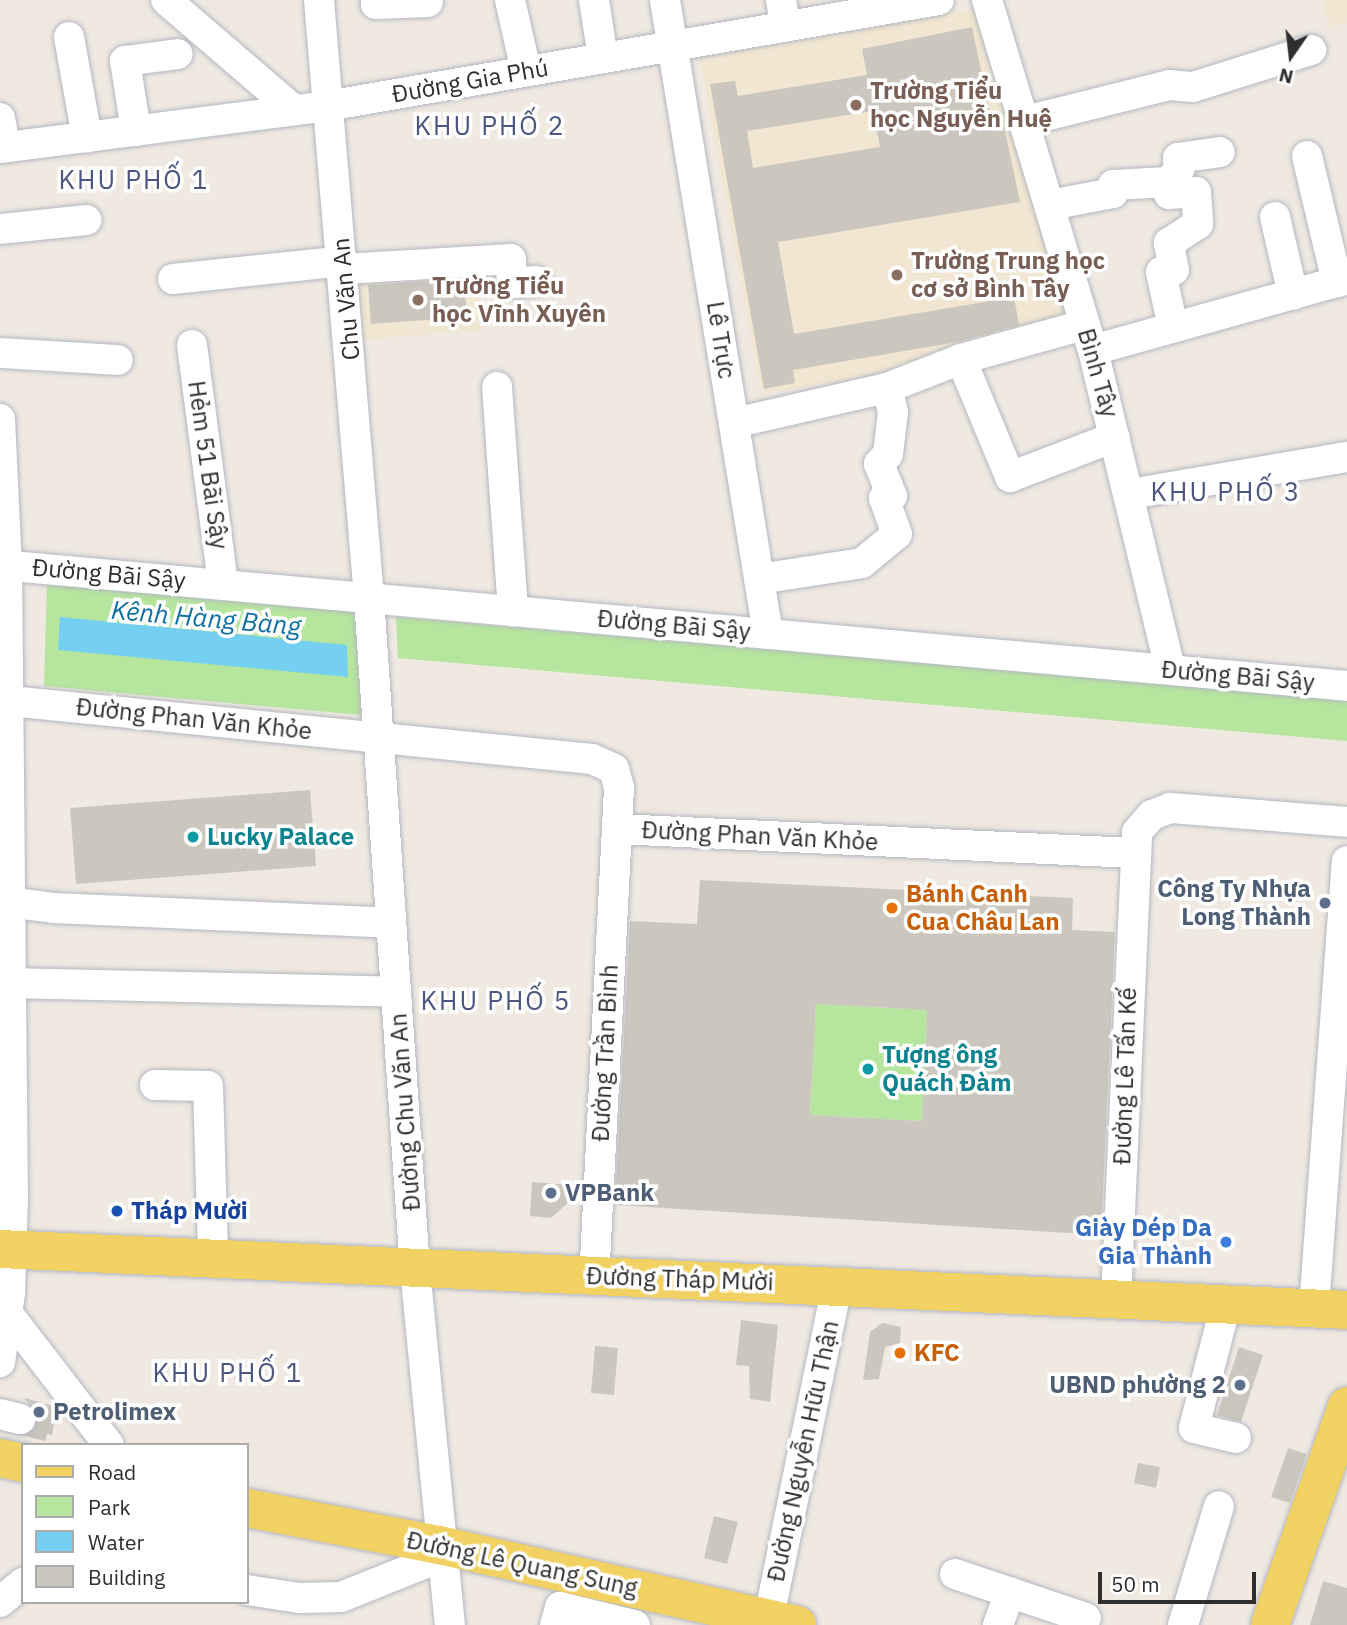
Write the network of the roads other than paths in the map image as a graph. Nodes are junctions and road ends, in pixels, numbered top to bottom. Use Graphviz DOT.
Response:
graph roads {
  1 [pos="166,0"];
  2 [pos="319,0"];
  3 [pos="376,0"];
  4 [pos="510,0"];
  5 [pos="594,0"];
  6 [pos="665,0"];
  7 [pos="939,0"];
  8 [pos="987,0"];
  9 [pos="428,2"];
  10 [pos="784,13"];
  11 [pos="69,37"];
  12 [pos="675,46"];
  13 [pos="1311,50"];
  14 [pos="177,54"];
  15 [pos="603,58"];
  16 [pos="526,71"];
  17 [pos="327,106"];
  18 [pos="294,110"];
  19 [pos="0,118"];
  20 [pos="1025,121"];
  21 [pos="135,131"];
  22 [pos="87,137"];
  23 [pos="3,148"];
  24 [pos="1220,152"];
  25 [pos="1307,156"];
  26 [pos="1168,182"];
  27 [pos="1113,193"];
  28 [pos="1142,200"];
  29 [pos="1050,205"];
  30 [pos="1275,217"];
  31 [pos="87,220"];
  32 [pos="0,229"];
  33 [pos="344,265"];
  34 [pos="173,279"];
  35 [pos="536,281"];
  36 [pos="1342,281"];
  37 [pos="1293,295"];
  38 [pos="1173,327"];
  39 [pos="1088,337"];
  40 [pos="192,345"];
  41 [pos="0,353"];
  42 [pos="961,359"];
  43 [pos="118,360"];
  44 [pos="497,387"];
  45 [pos="887,388"];
  46 [pos="0,419"];
  47 [pos="734,422"];
  48 [pos="1115,437"];
  49 [pos="1347,457"];
  50 [pos="1130,494"];
  51 [pos="4,565"];
  52 [pos="759,579"];
  53 [pos="223,585"];
  54 [pos="369,598"];
  55 [pos="513,611"];
  56 [pos="768,634"];
  57 [pos="1170,669"];
  58 [pos="1347,685"];
  59 [pos="4,700"];
  60 [pos="379,738"];
  61 [pos="1347,822"];
  62 [pos="617,830"];
  63 [pos="1133,853"];
  64 [pos="1347,861"];
  65 [pos="5,902"];
  66 [pos="391,923"];
  67 [pos="10,984"];
  68 [pos="396,992"];
  69 [pos="155,1085"];
  70 [pos="6,1249"];
  71 [pos="212,1259"];
  72 [pos="415,1269"];
  73 [pos="594,1276"];
  74 [pos="837,1285"];
  75 [pos="1116,1299"];
  76 [pos="1226,1304"];
  77 [pos="1330,1309"];
  78 [pos="8,1314"];
  79 [pos="0,1362"];
  80 [pos="1347,1406"];
  81 [pos="1236,1438"];
  82 [pos="107,1443"];
  83 [pos="0,1458"];
  84 [pos="21,1463"];
  85 [pos="1219,1506"];
  86 [pos="248,1508"];
  87 [pos="440,1551"];
  88 [pos="955,1574"];
  89 [pos="21,1585"];
  90 [pos="248,1590"];
  91 [pos="1010,1592"];
  92 [pos="0,1602"];
  93 [pos="1086,1618"];
  94 [pos="783,1621"];
  95 [pos="450,1625"];
  96 [pos="555,1625"];
  97 [pos="635,1625"];
  98 [pos="998,1625"];
  99 [pos="1183,1625"];
  100 [pos="1270,1625"];
  1 -- 18 [label="street"];
  2 -- 17 [label="street, Chu Văn An"];
  3 -- 9 [label="street"];
  4 -- 16 [label="street"];
  5 -- 15 [label="street"];
  6 -- 12 [label="street, Lê Trực"];
  7 -- 10 [label="street, Đường Gia Phú"];
  8 -- 20 [label="street, Bình Tây"];
  10 -- 12 [label="street, Đường Gia Phú"];
  11 -- 22 [label="street"];
  12 -- 15 [label="street, Đường Gia Phú"];
  12 -- 47 [label="street, Lê Trực"];
  13 -- 20 [label="street"];
  14 -- 21 [label="street"];
  15 -- 16 [label="street, Đường Gia Phú"];
  16 -- 17 [label="street, Đường Gia Phú"];
  17 -- 18 [label="street, Đường Gia Phú"];
  17 -- 33 [label="street, Chu Văn An"];
  18 -- 21 [label="street, Đường Gia Phú"];
  19 -- 23 [label="street"];
  20 -- 29 [label="street, Bình Tây"];
  21 -- 22 [label="street, Đường Gia Phú"];
  22 -- 23 [label="street, Đường Gia Phú"];
  24 -- 26 [label="street"];
  25 -- 36 [label="street"];
  26 -- 27 [label="street"];
  26 -- 38 [label="street"];
  27 -- 28 [label="street"];
  27 -- 29 [label="street"];
  29 -- 39 [label="street, Bình Tây"];
  30 -- 37 [label="street"];
  31 -- 32 [label="street"];
  33 -- 34 [label="street"];
  33 -- 35 [label="street"];
  33 -- 54 [label="street, Chu Văn An"];
  36 -- 37 [label="street"];
  37 -- 38 [label="street"];
  38 -- 39 [label="street"];
  39 -- 42 [label="street"];
  39 -- 48 [label="street, Bình Tây"];
  40 -- 53 [label="street, Hẻm 51 Bãi Sậy"];
  41 -- 43 [label="street"];
  42 -- 45 [label="street"];
  42 -- 48 [label="street"];
  44 -- 55 [label="street"];
  45 -- 47 [label="street"];
  45 -- 52 [label="street"];
  46 -- 51 [label="street"];
  47 -- 52 [label="street, Lê Trực"];
  48 -- 50 [label="street, Bình Tây"];
  49 -- 50 [label="street"];
  50 -- 57 [label="street, Bình Tây"];
  51 -- 53 [label="street, Đường Bãi Sậy"];
  51 -- 59 [label="street"];
  52 -- 56 [label="street, Lê Trực"];
  53 -- 54 [label="street, Đường Bãi Sậy"];
  54 -- 55 [label="street, Đường Bãi Sậy"];
  54 -- 60 [label="street, Đường Chu Văn An"];
  55 -- 56 [label="street, Đường Bãi Sậy"];
  56 -- 57 [label="street, Đường Bãi Sậy"];
  57 -- 58 [label="street, Đường Bãi Sậy"];
  59 -- 60 [label="street, Đường Phan Văn Khỏe"];
  59 -- 65 [label="street"];
  60 -- 62 [label="street, Đường Phan Văn Khỏe"];
  60 -- 66 [label="street, Đường Chu Văn An"];
  61 -- 63 [label="street"];
  62 -- 63 [label="street, Đường Phan Văn Khỏe"];
  62 -- 73 [label="street, Đường Trần Bình"];
  63 -- 75 [label="street, Đường Lê Tấn Kế"];
  64 -- 77 [label="street"];
  65 -- 66 [label="street"];
  65 -- 67 [label="street"];
  66 -- 68 [label="street, Đường Chu Văn An"];
  67 -- 68 [label="street"];
  67 -- 70 [label="street"];
  68 -- 72 [label="street, Đường Chu Văn An"];
  69 -- 71 [label="street"];
  70 -- 71 [label="main road, Đường Tháp Mười"];
  70 -- 78 [label="street"];
  71 -- 72 [label="main road, Đường Tháp Mười"];
  72 -- 73 [label="main road, Đường Tháp Mười"];
  72 -- 87 [label="street, Đường Chu Văn An"];
  73 -- 74 [label="main road, Đường Tháp Mười"];
  74 -- 75 [label="main road, Đường Tháp Mười"];
  74 -- 94 [label="street, Đường Nguyễn Hữu Thận"];
  75 -- 76 [label="main road, Đường Tháp Mười"];
  76 -- 77 [label="main road, Đường Tháp Mười"];
  76 -- 81 [label="street"];
  78 -- 79 [label="street"];
  78 -- 82 [label="street"];
  80 -- 100 [label="main road"];
  83 -- 84 [label="main road"];
  85 -- 99 [label="street"];
  86 -- 87 [label="main road, Đường Lê Quang Sung"];
  87 -- 90 [label="street"];
  87 -- 94 [label="main road, Đường Lê Quang Sung"];
  87 -- 95 [label="street, Đường Chu Văn An"];
  88 -- 91 [label="street"];
  89 -- 92 [label="street"];
  91 -- 93 [label="street"];
  91 -- 98 [label="street"];
  96 -- 97 [label="street"];
}
